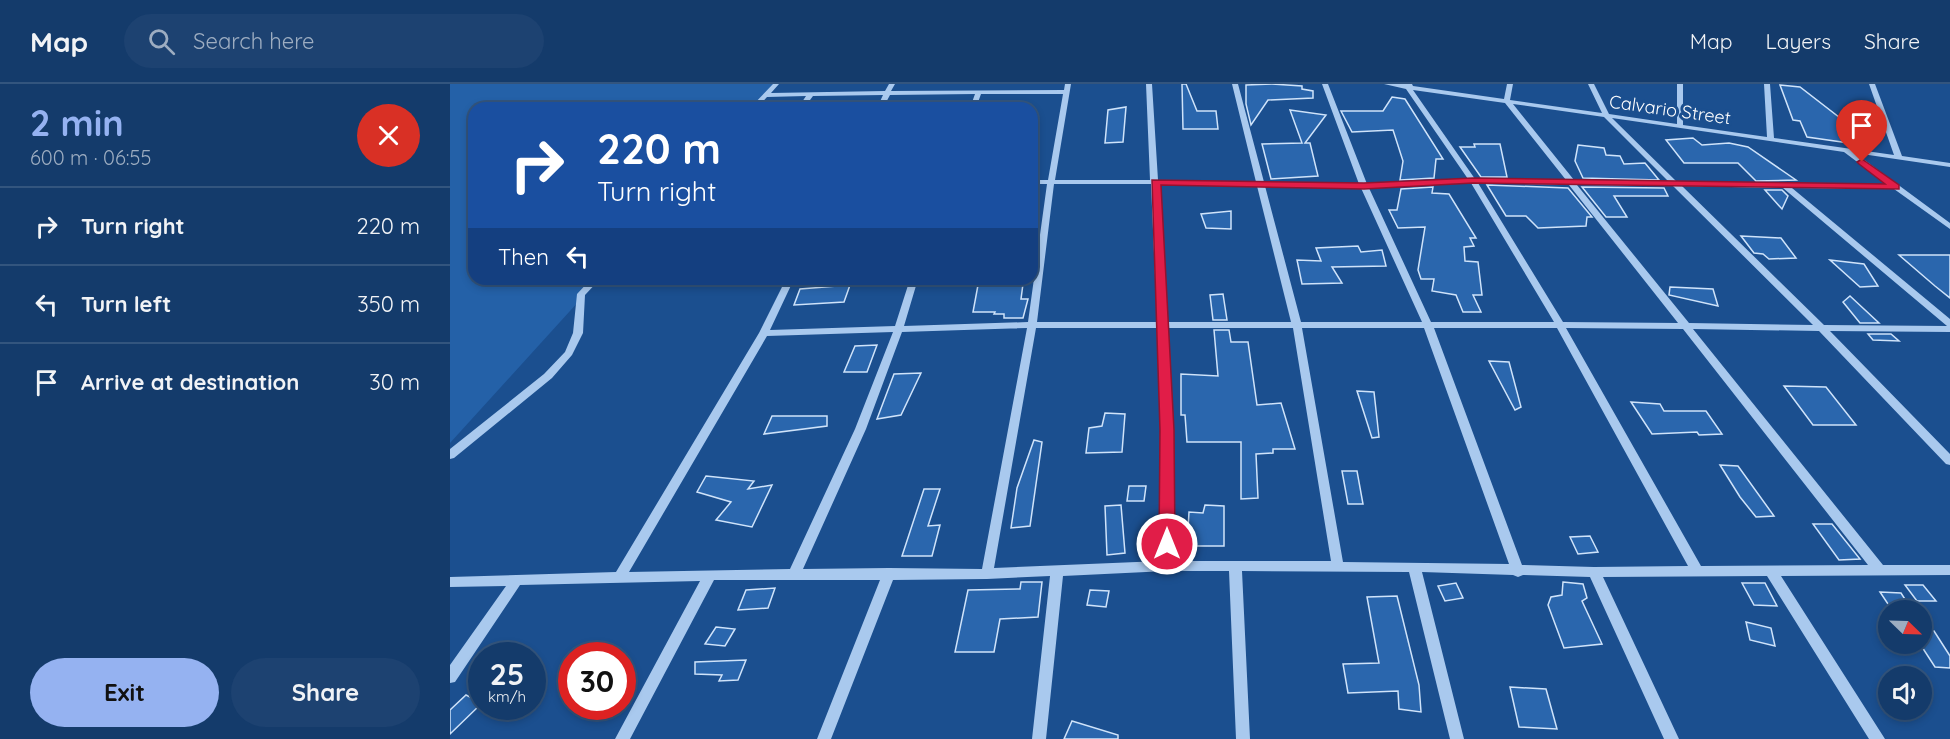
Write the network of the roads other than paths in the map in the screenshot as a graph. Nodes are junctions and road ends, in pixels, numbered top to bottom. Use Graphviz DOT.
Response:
graph roads {
  1 [pos="776,84"];
  2 [pos="892,84"];
  3 [pos="1149,84"];
  4 [pos="1236,84"];
  5 [pos="1325,84"];
  6 [pos="1387,84"];
  7 [pos="1510,84"];
  8 [pos="1591,84"];
  9 [pos="1680,84"];
  10 [pos="1767,84"];
  11 [pos="1872,84"];
  12 [pos="1410,86"];
  13 [pos="1067,88"];
  14 [pos="887,92"];
  15 [pos="979,92"];
  16 [pos="811,94"];
  17 [pos="765,95"];
  18 [pos="1507,101"];
  19 [pos="759,102"];
  20 [pos="805,102"];
  21 [pos="883,102"];
  22 [pos="975,102"];
  23 [pos="1607,117"];
  24 [pos="1680,127"];
  25 [pos="1771,139"];
  26 [pos="1845,150"];
  27 [pos="1899,158"];
  28 [pos="1950,165"];
  29 [pos="1473,181"];
  30 [pos="1038,182"];
  31 [pos="1051,182"];
  32 [pos="1156,182"];
  33 [pos="1572,183"];
  34 [pos="1263,184"];
  35 [pos="1784,184"];
  36 [pos="1676,185"];
  37 [pos="1364,186"];
  38 [pos="1896,187"];
  39 [pos="1950,227"];
  40 [pos="1038,281"];
  41 [pos="590,285"];
  42 [pos="787,285"];
  43 [pos="912,285"];
  44 [pos="1037,285"];
  45 [pos="1950,324"];
  46 [pos="1428,325"];
  47 [pos="1560,325"];
  48 [pos="1032,326"];
  49 [pos="1163,326"];
  50 [pos="1297,326"];
  51 [pos="1687,326"];
  52 [pos="1821,327"];
  53 [pos="1950,330"];
  54 [pos="900,331"];
  55 [pos="764,333"];
  56 [pos="450,455"];
  57 [pos="1950,461"];
  58 [pos="1167,566"];
  59 [pos="1235,567"];
  60 [pos="1338,567"];
  61 [pos="1414,567"];
  62 [pos="1879,570"];
  63 [pos="1950,570"];
  64 [pos="1057,571"];
  65 [pos="1770,571"];
  66 [pos="1518,572"];
  67 [pos="1594,572"];
  68 [pos="1698,572"];
  69 [pos="889,573"];
  70 [pos="794,574"];
  71 [pos="987,574"];
  72 [pos="710,575"];
  73 [pos="620,578"];
  74 [pos="517,580"];
  75 [pos="450,582"];
  76 [pos="450,677"];
  77 [pos="622,739"];
  78 [pos="824,739"];
  79 [pos="1039,739"];
  80 [pos="1243,739"];
  81 [pos="1457,739"];
  82 [pos="1672,739"];
  83 [pos="1878,739"];
  1 -- 17 [label="street"];
  2 -- 14 [label="street"];
  3 -- 32 [label="street"];
  4 -- 34 [label="street"];
  5 -- 37 [label="street"];
  6 -- 12 [label="street, Calvario Street"];
  7 -- 18 [label="street"];
  8 -- 23 [label="street"];
  9 -- 24 [label="street"];
  10 -- 25 [label="street"];
  11 -- 27 [label="street"];
  12 -- 18 [label="street, Calvario Street"];
  12 -- 29 [label="street"];
  13 -- 15 [label="street"];
  13 -- 31 [label="street"];
  14 -- 15 [label="street"];
  14 -- 16 [label="street"];
  14 -- 21 [label="street"];
  15 -- 22 [label="street"];
  16 -- 17 [label="street"];
  16 -- 20 [label="street"];
  17 -- 19 [label="street"];
  18 -- 23 [label="street, Calvario Street"];
  18 -- 33 [label="street"];
  23 -- 24 [label="street, Calvario Street"];
  23 -- 36 [label="street"];
  24 -- 25 [label="street, Calvario Street"];
  25 -- 26 [label="street, Calvario Street"];
  26 -- 27 [label="street, Calvario Street"];
  26 -- 38 [label="street"];
  27 -- 28 [label="street, Calvario Street"];
  29 -- 33 [label="street"];
  29 -- 37 [label="street"];
  29 -- 47 [label="street"];
  30 -- 31 [label="street"];
  31 -- 32 [label="street"];
  31 -- 40 [label="street"];
  32 -- 34 [label="street"];
  32 -- 49 [label="street"];
  33 -- 36 [label="street"];
  33 -- 51 [label="street"];
  34 -- 37 [label="street"];
  34 -- 50 [label="street"];
  35 -- 36 [label="street"];
  35 -- 38 [label="street"];
  35 -- 45 [label="street"];
  36 -- 52 [label="street"];
  37 -- 46 [label="street"];
  38 -- 39 [label="street"];
  41 -- 56 [label="street"];
  42 -- 55 [label="street"];
  43 -- 54 [label="street"];
  44 -- 48 [label="street"];
  46 -- 47 [label="street"];
  46 -- 50 [label="street"];
  46 -- 66 [label="street"];
  47 -- 51 [label="street"];
  47 -- 68 [label="street"];
  48 -- 49 [label="street"];
  48 -- 54 [label="street"];
  48 -- 71 [label="street"];
  49 -- 50 [label="street"];
  49 -- 58 [label="street"];
  50 -- 60 [label="street"];
  51 -- 52 [label="street"];
  51 -- 62 [label="street"];
  52 -- 53 [label="street"];
  52 -- 57 [label="street"];
  54 -- 55 [label="street"];
  54 -- 70 [label="street"];
  55 -- 73 [label="street"];
  58 -- 59 [label="street"];
  58 -- 64 [label="street"];
  59 -- 60 [label="street"];
  59 -- 80 [label="street"];
  60 -- 61 [label="street"];
  61 -- 66 [label="street"];
  61 -- 81 [label="street"];
  62 -- 63 [label="street"];
  62 -- 65 [label="street"];
  64 -- 71 [label="street"];
  64 -- 79 [label="street"];
  65 -- 68 [label="street"];
  65 -- 83 [label="street"];
  66 -- 67 [label="street"];
  67 -- 68 [label="street"];
  67 -- 82 [label="street"];
  69 -- 70 [label="street"];
  69 -- 71 [label="street"];
  69 -- 78 [label="street"];
  70 -- 72 [label="street"];
  72 -- 73 [label="street"];
  72 -- 77 [label="street"];
  73 -- 74 [label="street"];
  74 -- 75 [label="street"];
  74 -- 76 [label="street"];
}
